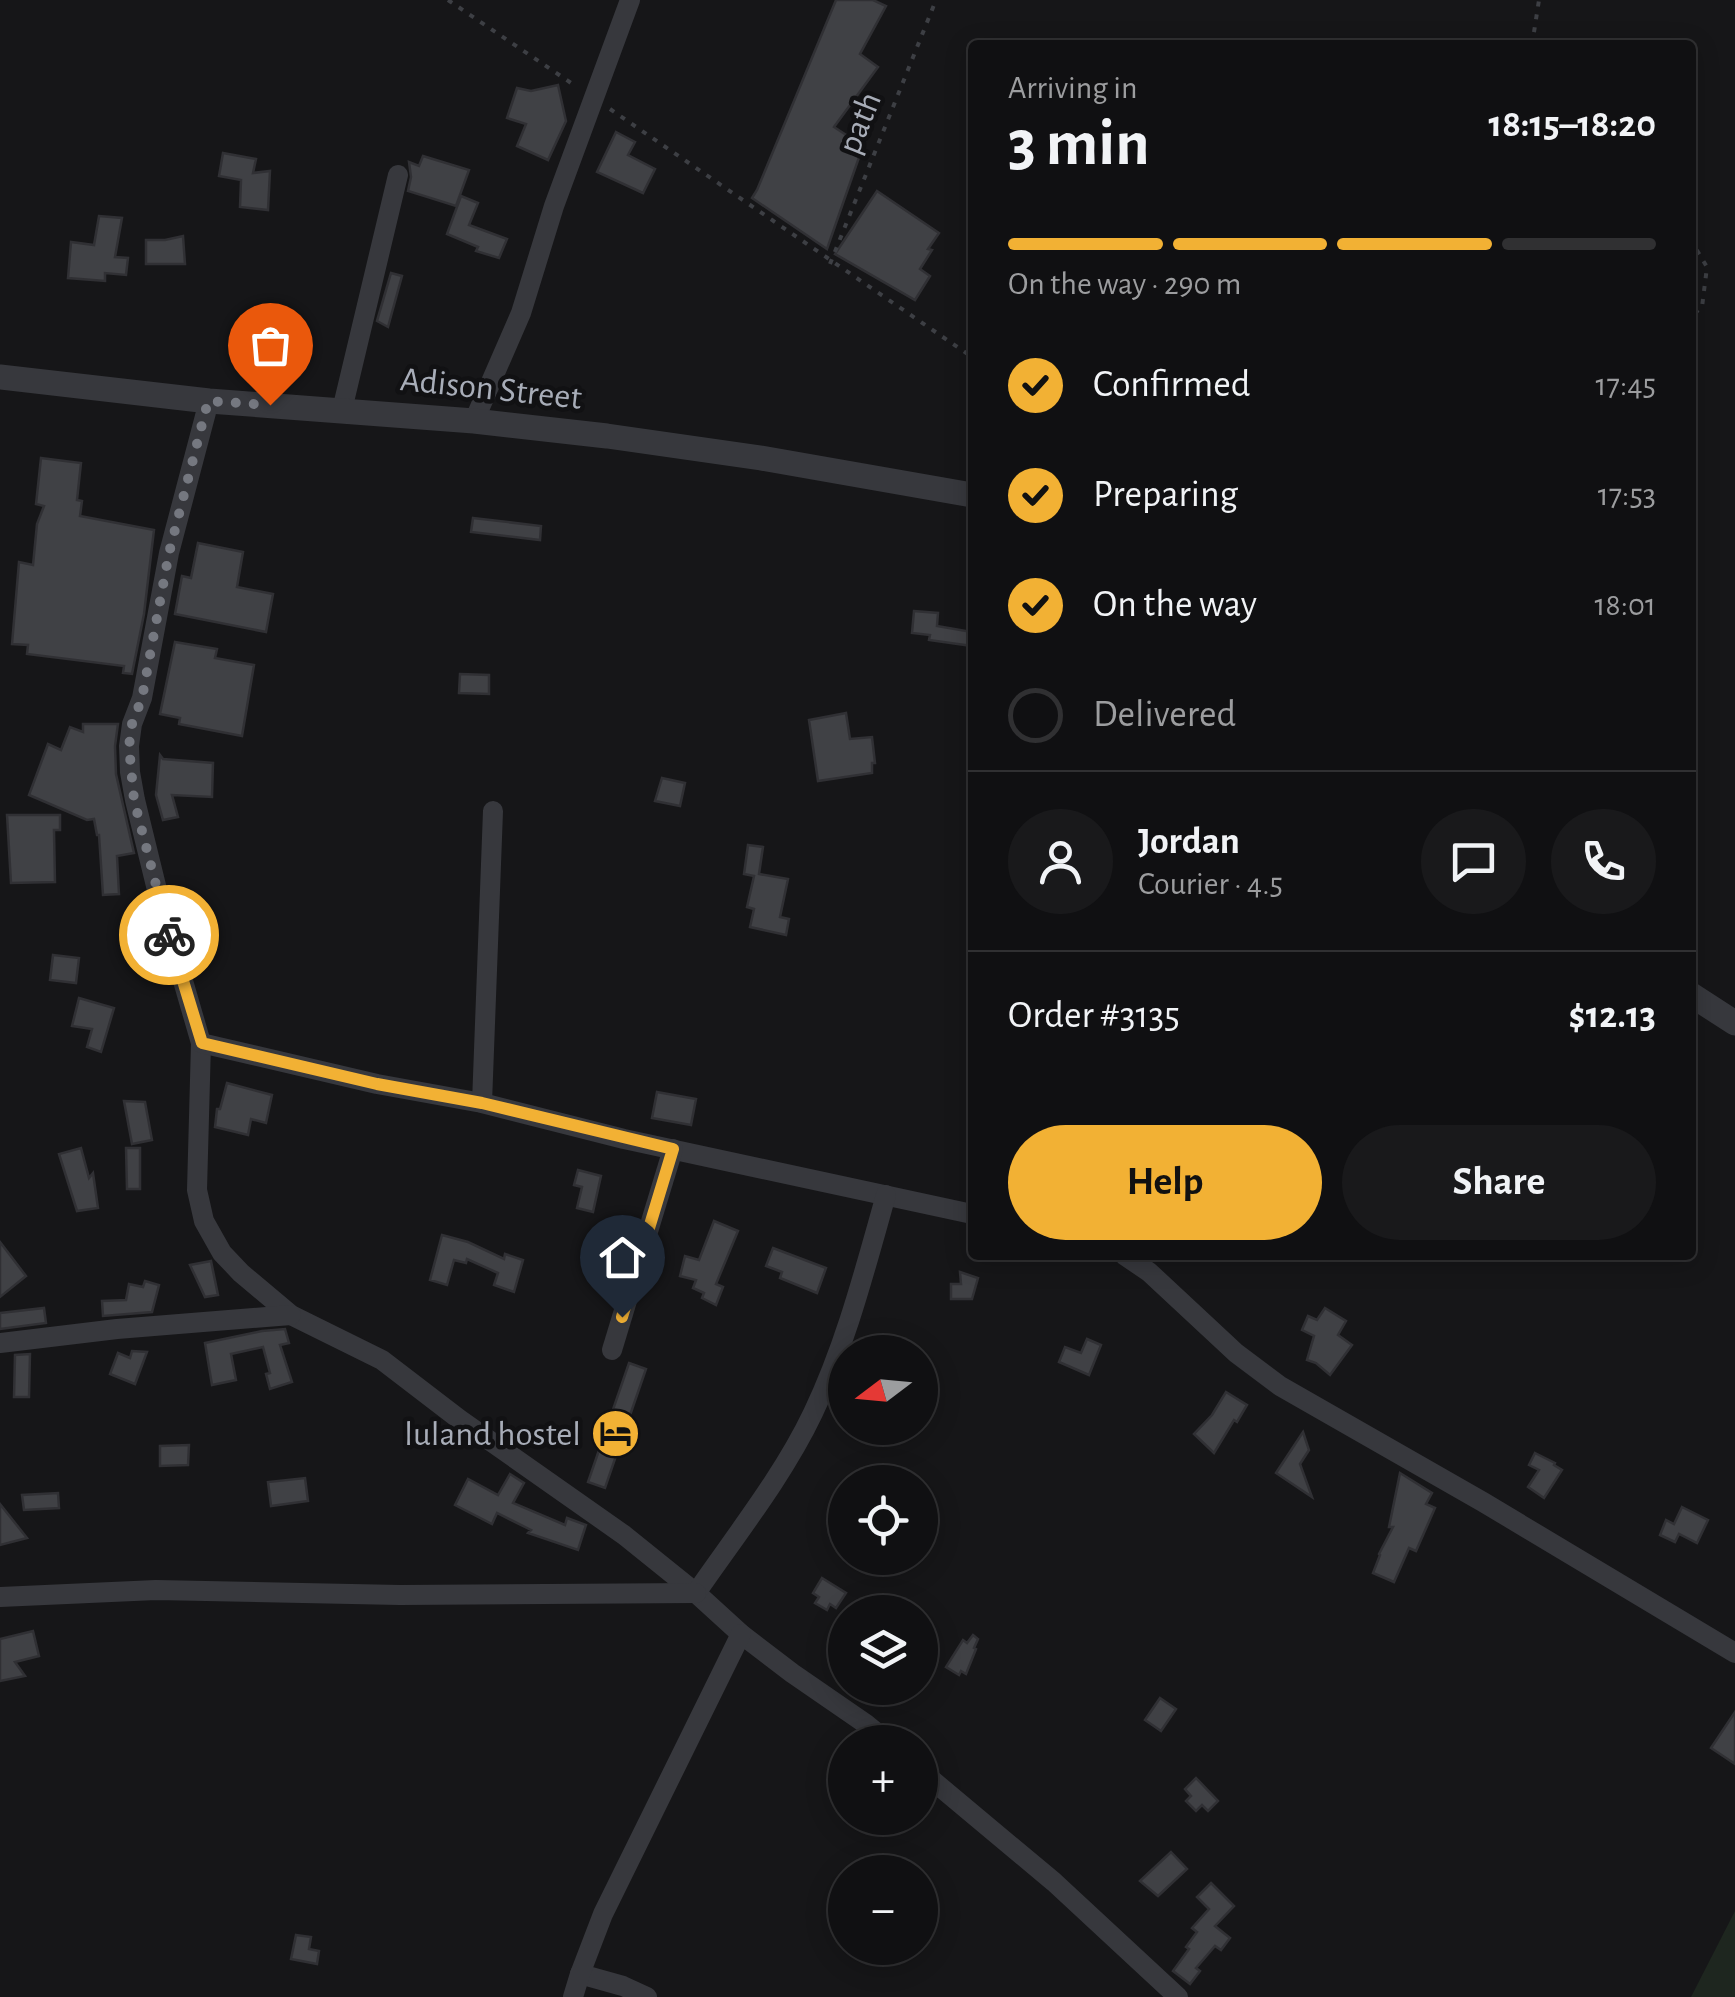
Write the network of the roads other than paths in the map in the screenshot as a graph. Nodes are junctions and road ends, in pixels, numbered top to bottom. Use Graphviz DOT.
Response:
graph roads {
  1 [pos="630,0"];
  2 [pos="398,176"];
  3 [pos="0,377"];
  4 [pos="208,401"];
  5 [pos="342,410"];
  6 [pos="474,420"];
  7 [pos="968,494"];
  8 [pos="493,811"];
  9 [pos="1696,998"];
  10 [pos="1735,1023"];
  11 [pos="202,1043"];
  12 [pos="482,1103"];
  13 [pos="673,1149"];
  14 [pos="886,1196"];
  15 [pos="968,1213"];
  16 [pos="1131,1260"];
  17 [pos="290,1315"];
  18 [pos="0,1343"];
  19 [pos="612,1350"];
  20 [pos="696,1592"];
  21 [pos="0,1597"];
  22 [pos="741,1634"];
  23 [pos="1735,1653"];
  24 [pos="867,1725"];
  25 [pos="938,1785"];
  26 [pos="580,1974"];
  27 [pos="573,1997"];
  28 [pos="647,1997"];
  29 [pos="1178,1997"];
  1 -- 6 [label="street"];
  2 -- 5 [label="street"];
  3 -- 4 [label="street, Adison Street"];
  4 -- 5 [label="street, Adison Street"];
  4 -- 11 [label="street"];
  5 -- 6 [label="street, Adison Street"];
  6 -- 7 [label="street, Adison Street"];
  8 -- 12 [label="street"];
  9 -- 10 [label="street"];
  11 -- 12 [label="street"];
  11 -- 17 [label="street"];
  12 -- 13 [label="street"];
  13 -- 14 [label="street"];
  13 -- 19 [label="street"];
  14 -- 15 [label="street"];
  14 -- 20 [label="street"];
  16 -- 23 [label="street"];
  17 -- 18 [label="street"];
  17 -- 20 [label="street"];
  20 -- 21 [label="street"];
  20 -- 22 [label="street"];
  22 -- 24 [label="street"];
  22 -- 26 [label="street"];
  25 -- 29 [label="street"];
  26 -- 27 [label="street"];
  26 -- 28 [label="street"];
}
